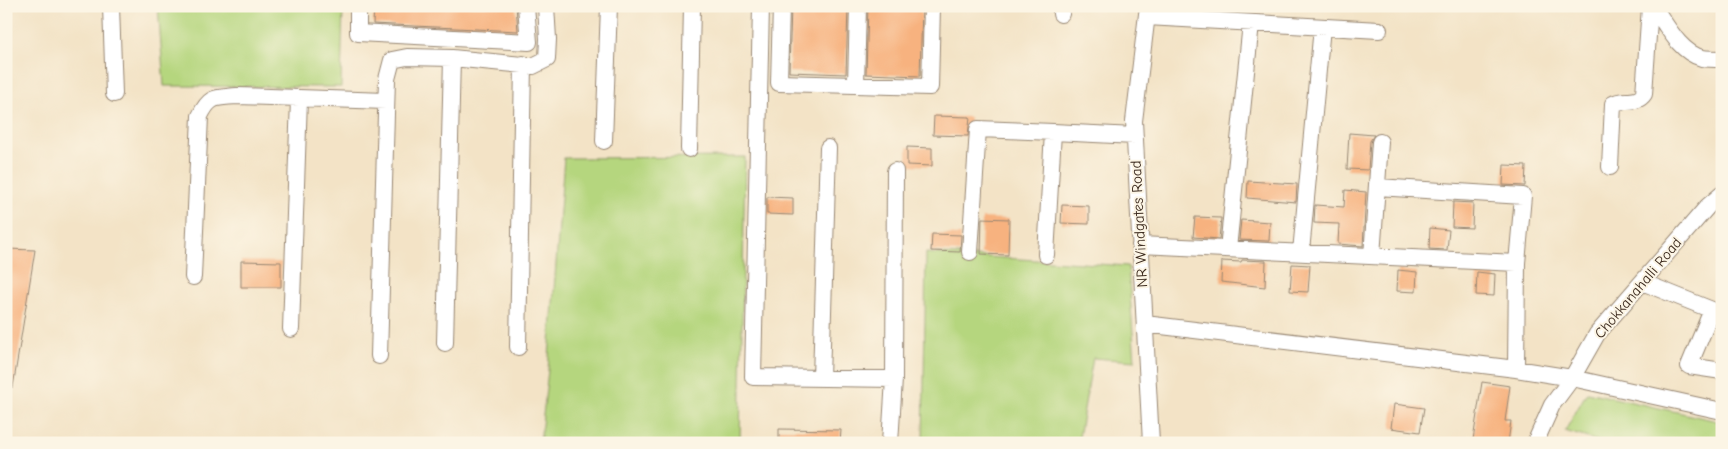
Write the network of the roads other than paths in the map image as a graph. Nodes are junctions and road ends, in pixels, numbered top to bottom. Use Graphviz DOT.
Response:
graph roads {
  1 [pos="111,6"];
  2 [pos="358,6"];
  3 [pos="526,6"];
  4 [pos="546,6"];
  5 [pos="609,6"];
  6 [pos="692,6"];
  7 [pos="761,6"];
  8 [pos="781,6"];
  9 [pos="858,6"];
  10 [pos="932,6"];
  11 [pos="1651,6"];
  12 [pos="1148,12"];
  13 [pos="1250,23"];
  14 [pos="1322,27"];
  15 [pos="1379,30"];
  16 [pos="452,58"];
  17 [pos="1722,59"];
  18 [pos="523,64"];
  19 [pos="856,85"];
  20 [pos="114,94"];
  21 [pos="299,99"];
  22 [pos="386,101"];
  23 [pos="1053,132"];
  24 [pos="1135,136"];
  25 [pos="604,141"];
  26 [pos="1380,142"];
  27 [pos="828,148"];
  28 [pos="689,149"];
  29 [pos="1610,167"];
  30 [pos="894,171"];
  31 [pos="1377,187"];
  32 [pos="1722,194"];
  33 [pos="1140,245"];
  34 [pos="1228,249"];
  35 [pos="970,252"];
  36 [pos="1300,252"];
  37 [pos="1046,255"];
  38 [pos="1372,256"];
  39 [pos="1517,263"];
  40 [pos="193,277"];
  41 [pos="1642,282"];
  42 [pos="1717,311"];
  43 [pos="1145,324"];
  44 [pos="291,329"];
  45 [pos="445,344"];
  46 [pos="518,347"];
  47 [pos="379,356"];
  48 [pos="1516,369"];
  49 [pos="1722,371"];
  50 [pos="821,378"];
  51 [pos="1572,378"];
  52 [pos="894,379"];
  53 [pos="1722,411"];
  54 [pos="890,443"];
  55 [pos="1151,443"];
  56 [pos="1535,443"];
  1 -- 20 [label="street"];
  2 -- 3 [label="street"];
  4 -- 18 [label="street"];
  5 -- 25 [label="street"];
  6 -- 28 [label="street"];
  7 -- 50 [label="street"];
  8 -- 19 [label="street"];
  9 -- 19 [label="street"];
  10 -- 19 [label="street"];
  11 -- 17 [label="street"];
  11 -- 29 [label="street"];
  12 -- 13 [label="street"];
  12 -- 24 [label="street, NR Windgates Road"];
  13 -- 14 [label="street"];
  13 -- 34 [label="street"];
  14 -- 15 [label="street"];
  14 -- 36 [label="street"];
  16 -- 18 [label="street"];
  16 -- 22 [label="street"];
  16 -- 45 [label="street"];
  18 -- 46 [label="street"];
  21 -- 22 [label="street"];
  21 -- 40 [label="street"];
  21 -- 44 [label="street"];
  22 -- 47 [label="street"];
  23 -- 24 [label="street"];
  23 -- 35 [label="street"];
  23 -- 37 [label="street"];
  24 -- 33 [label="street, NR Windgates Road"];
  26 -- 31 [label="street"];
  27 -- 50 [label="street"];
  30 -- 52 [label="street"];
  31 -- 38 [label="street"];
  31 -- 39 [label="street"];
  32 -- 41 [label="street, Chokkanahalli Road"];
  33 -- 34 [label="street"];
  33 -- 43 [label="street, NR Windgates Road"];
  34 -- 36 [label="street"];
  36 -- 38 [label="street"];
  38 -- 39 [label="street"];
  39 -- 48 [label="street"];
  41 -- 42 [label="street"];
  41 -- 51 [label="street, Chokkanahalli Road"];
  42 -- 49 [label="street"];
  43 -- 48 [label="street"];
  43 -- 55 [label="street, NR Windgates Road"];
  48 -- 51 [label="street"];
  50 -- 52 [label="street"];
  51 -- 53 [label="street"];
  51 -- 56 [label="street, Chokkanahalli Road"];
  52 -- 54 [label="street"];
}
